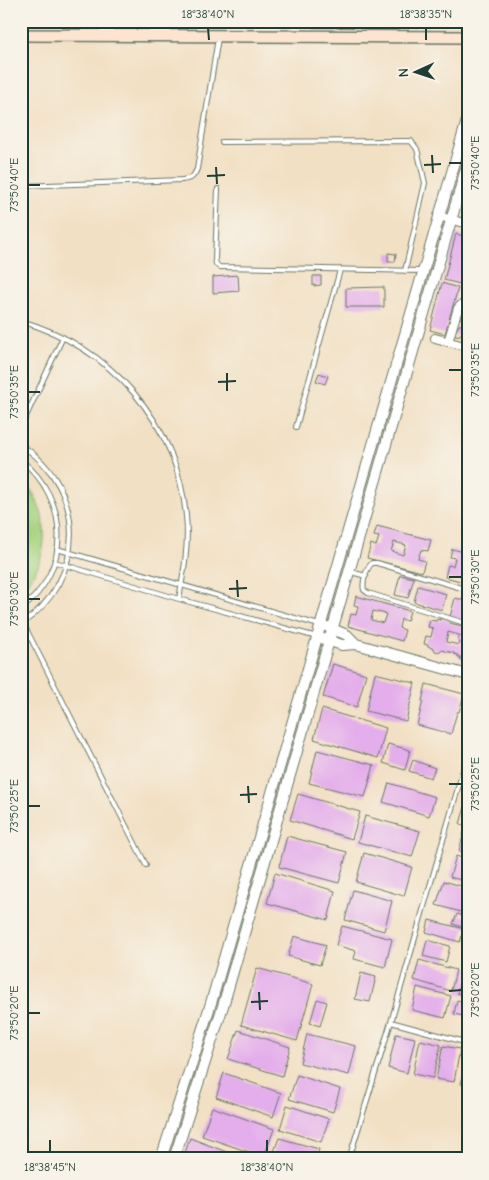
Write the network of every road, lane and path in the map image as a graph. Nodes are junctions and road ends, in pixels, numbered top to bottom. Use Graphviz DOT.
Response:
graph roads {
  1 [pos="316,21"];
  2 [pos="421,21"];
  3 [pos="378,22"];
  4 [pos="21,35"];
  5 [pos="218,36"];
  6 [pos="468,37"];
  7 [pos="468,117"];
  8 [pos="222,142"];
  9 [pos="468,162"];
  10 [pos="21,186"];
  11 [pos="218,189"];
  12 [pos="438,216"];
  13 [pos="451,219"];
  14 [pos="468,224"];
  15 [pos="340,270"];
  16 [pos="405,271"];
  17 [pos="422,271"];
  18 [pos="468,304"];
  19 [pos="21,321"];
  20 [pos="63,337"];
  21 [pos="435,338"];
  22 [pos="448,342"];
  23 [pos="468,347"];
  24 [pos="21,427"];
  25 [pos="296,427"];
  26 [pos="21,445"];
  27 [pos="21,460"];
  28 [pos="57,549"];
  29 [pos="70,553"];
  30 [pos="55,562"];
  31 [pos="67,565"];
  32 [pos="349,571"];
  33 [pos="366,576"];
  34 [pos="182,585"];
  35 [pos="468,590"];
  36 [pos="179,599"];
  37 [pos="21,609"];
  38 [pos="22,624"];
  39 [pos="468,624"];
  40 [pos="320,625"];
  41 [pos="333,628"];
  42 [pos="317,637"];
  43 [pos="329,640"];
  44 [pos="356,644"];
  45 [pos="468,675"];
  46 [pos="468,753"];
  47 [pos="146,865"];
  48 [pos="392,1022"];
  49 [pos="468,1043"];
  50 [pos="161,1159"];
  51 [pos="174,1159"];
  52 [pos="349,1159"];
  1 -- 3 [label="main road"];
  2 -- 3 [label="main road"];
  4 -- 5 [label="main road"];
  5 -- 6 [label="main road"];
  5 -- 10 [label="lane"];
  7 -- 12 [label="street"];
  8 -- 16 [label="lane"];
  9 -- 13 [label="street"];
  11 -- 15 [label="lane"];
  12 -- 13 [label="street"];
  12 -- 17 [label="street"];
  13 -- 14 [label="street"];
  13 -- 32 [label="street"];
  15 -- 16 [label="lane"];
  15 -- 25 [label="lane"];
  16 -- 17 [label="lane"];
  17 -- 40 [label="street"];
  18 -- 22 [label="street"];
  19 -- 20 [label="lane"];
  20 -- 24 [label="lane"];
  20 -- 34 [label="lane"];
  21 -- 22 [label="street"];
  22 -- 23 [label="street"];
  26 -- 29 [label="lane"];
  27 -- 28 [label="lane"];
  28 -- 29 [label="lane"];
  28 -- 30 [label="lane"];
  29 -- 31 [label="lane"];
  29 -- 34 [label="lane"];
  30 -- 31 [label="lane"];
  30 -- 37 [label="lane"];
  31 -- 36 [label="lane"];
  31 -- 38 [label="lane"];
  32 -- 33 [label="lane"];
  32 -- 41 [label="street"];
  33 -- 35 [label="lane"];
  33 -- 39 [label="lane"];
  34 -- 36 [label="lane"];
  34 -- 40 [label="lane"];
  36 -- 42 [label="lane"];
  38 -- 47 [label="lane"];
  40 -- 41 [label="street"];
  40 -- 42 [label="street"];
  41 -- 43 [label="street"];
  41 -- 44 [label="street"];
  42 -- 43 [label="street"];
  42 -- 50 [label="street"];
  43 -- 44 [label="street"];
  43 -- 51 [label="street"];
  44 -- 45 [label="street"];
  46 -- 48 [label="lane"];
  48 -- 49 [label="lane"];
  48 -- 52 [label="lane"];
}
